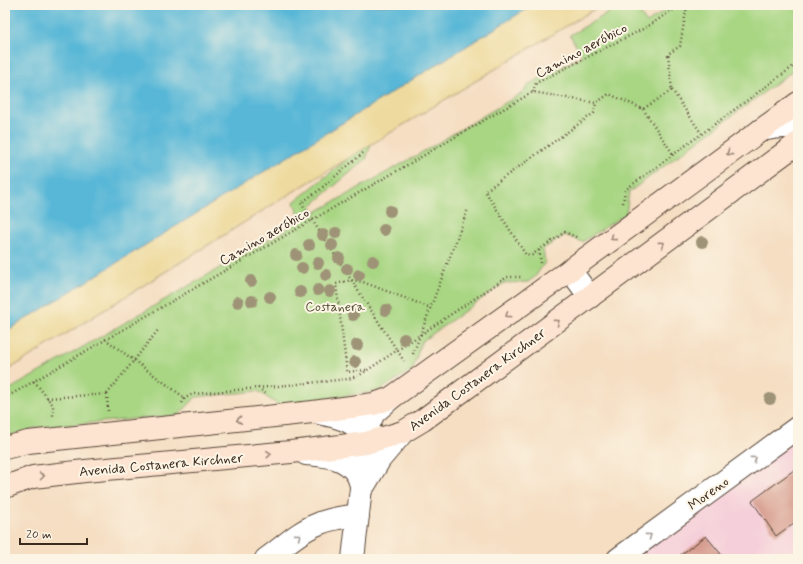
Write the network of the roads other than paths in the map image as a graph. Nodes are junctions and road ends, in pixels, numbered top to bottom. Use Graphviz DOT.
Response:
graph roads {
  1 [pos="798,103"];
  2 [pos="798,127"];
  3 [pos="761,130"];
  4 [pos="798,143"];
  5 [pos="570,270"];
  6 [pos="590,297"];
  7 [pos="391,398"];
  8 [pos="313,412"];
  9 [pos="798,426"];
  10 [pos="403,432"];
  11 [pos="366,443"];
  12 [pos="5,448"];
  13 [pos="291,452"];
  14 [pos="5,487"];
  15 [pos="362,488"];
  16 [pos="358,515"];
  17 [pos="266,559"];
  18 [pos="353,559"];
  19 [pos="618,559"];
  1 -- 3 [label="street"];
  2 -- 3 [label="street"];
  3 -- 5 [label="street, one-way"];
  6 -- 4 [label="street, Avenida Costanera Kirchner, one-way"];
  5 -- 6 [label="street"];
  5 -- 7 [label="street, one-way"];
  10 -- 6 [label="street, Avenida Costanera Kirchner, one-way"];
  7 -- 8 [label="street"];
  7 -- 11 [label="street"];
  8 -- 11 [label="street"];
  8 -- 12 [label="street, one-way"];
  19 -- 9 [label="street, Moreno, one-way"];
  10 -- 11 [label="street, Avenida Costanera Kirchner"];
  10 -- 15 [label="street"];
  11 -- 13 [label="street, Avenida Costanera Kirchner"];
  11 -- 15 [label="street"];
  14 -- 13 [label="street, Avenida Costanera Kirchner, one-way"];
  13 -- 15 [label="street"];
  15 -- 16 [label="street"];
  17 -- 16 [label="street, one-way"];
  16 -- 18 [label="street"];
}
